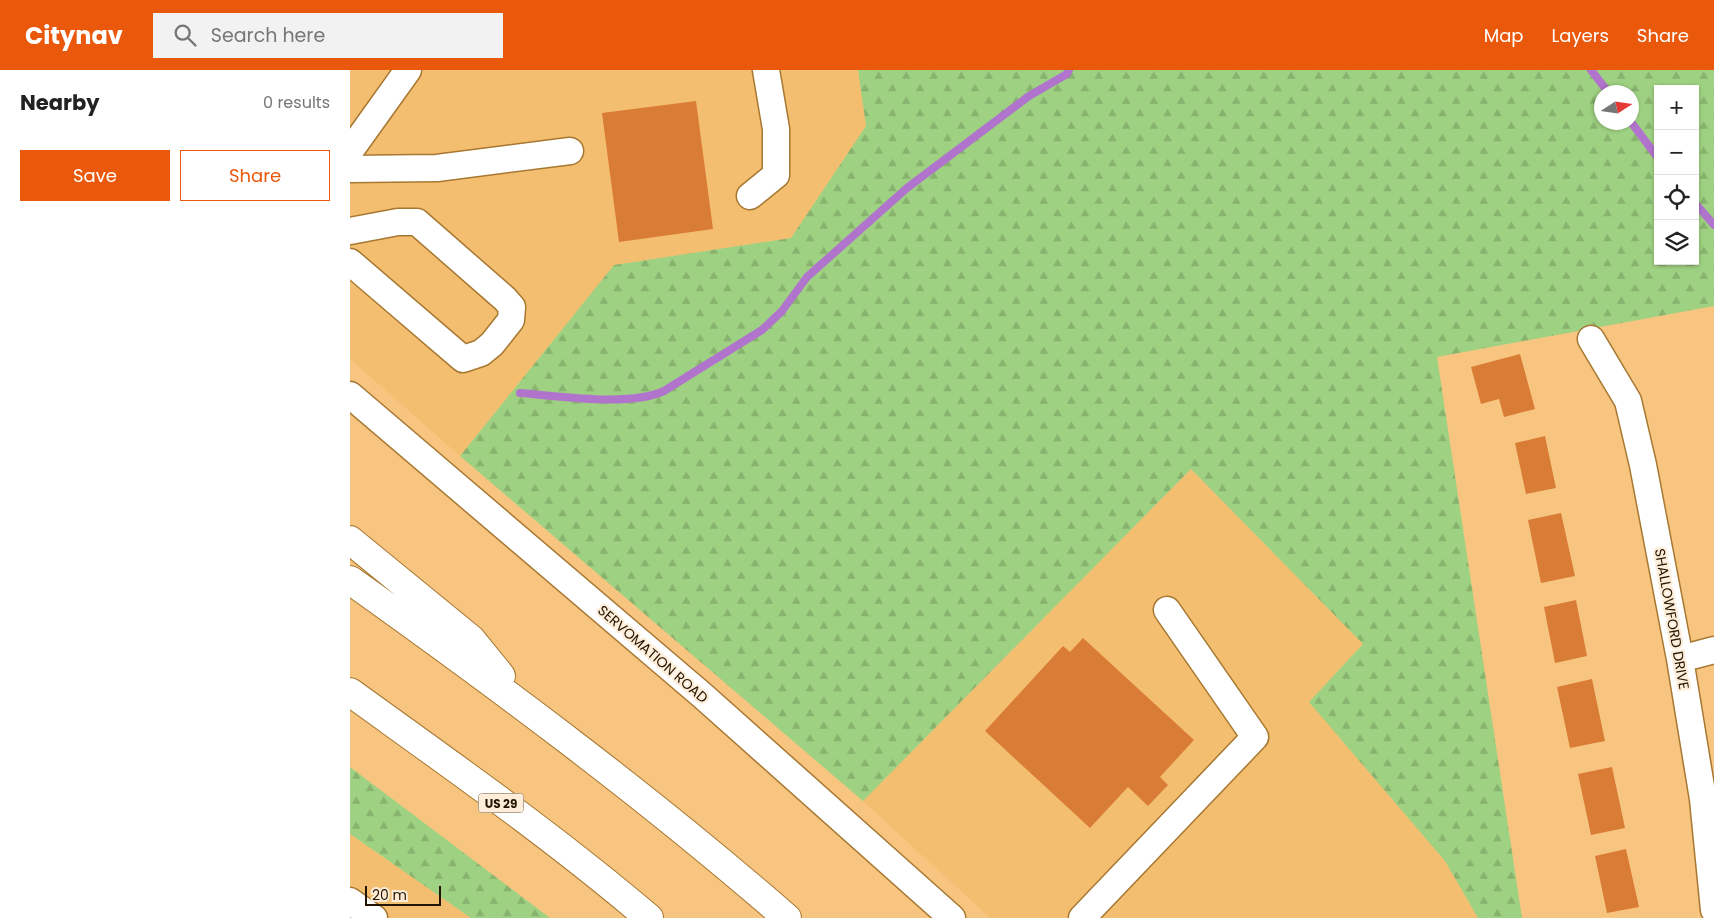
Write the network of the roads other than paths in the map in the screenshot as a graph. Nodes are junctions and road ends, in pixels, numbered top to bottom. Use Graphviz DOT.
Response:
graph roads {
  1 [pos="408,70"];
  2 [pos="766,70"];
  3 [pos="350,151"];
  4 [pos="570,151"];
  5 [pos="350,170"];
  6 [pos="750,196"];
  7 [pos="350,231"];
  8 [pos="350,262"];
  9 [pos="1591,339"];
  10 [pos="350,395"];
  11 [pos="350,540"];
  12 [pos="350,580"];
  13 [pos="1167,610"];
  14 [pos="1714,650"];
  15 [pos="1680,659"];
  16 [pos="350,692"];
  17 [pos="527,708"];
  18 [pos="350,901"];
  19 [pos="1714,910"];
  20 [pos="374,918"];
  21 [pos="649,918"];
  22 [pos="787,918"];
  23 [pos="952,918"];
  24 [pos="1082,918"];
  1 -- 3 [label="street"];
  2 -- 6 [label="street"];
  4 -- 5 [label="street"];
  7 -- 8 [label="street"];
  9 -- 15 [label="street, SHALLOWFORD DRIVE"];
  10 -- 23 [label="street, SERVOMATION ROAD"];
  11 -- 17 [label="highway"];
  12 -- 17 [label="highway"];
  13 -- 24 [label="street"];
  14 -- 15 [label="street"];
  15 -- 19 [label="street, SHALLOWFORD DRIVE"];
  16 -- 21 [label="highway, US 29"];
  17 -- 22 [label="highway"];
  18 -- 20 [label="street"];
}
